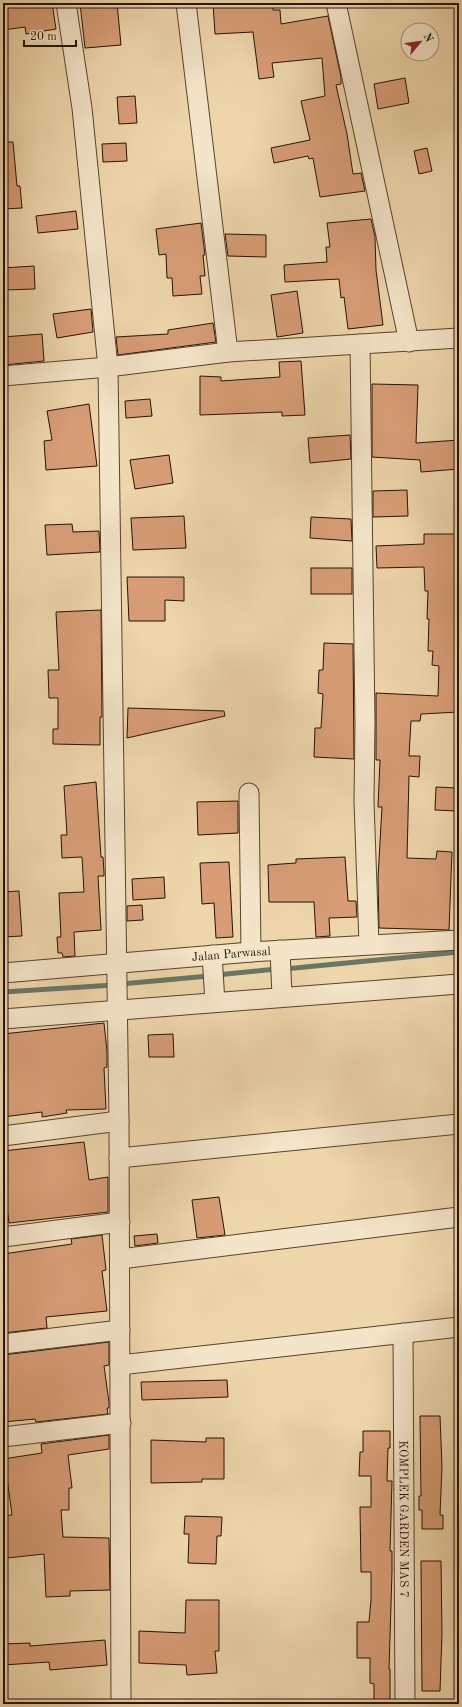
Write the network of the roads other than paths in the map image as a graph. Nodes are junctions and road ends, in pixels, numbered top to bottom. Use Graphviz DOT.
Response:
graph roads {
  1 [pos="66,3"];
  2 [pos="186,3"];
  3 [pos="336,3"];
  4 [pos="459,338"];
  5 [pos="409,342"];
  6 [pos="360,344"];
  7 [pos="228,352"];
  8 [pos="108,367"];
  9 [pos="3,376"];
  10 [pos="249,793"];
  11 [pos="459,940"];
  12 [pos="369,944"];
  13 [pos="251,952"];
  14 [pos="280,955"];
  15 [pos="116,969"];
  16 [pos="3,973"];
  17 [pos="213,978"];
  18 [pos="459,984"];
  19 [pos="282,989"];
  20 [pos="117,1002"];
  21 [pos="3,1019"];
  22 [pos="119,1121"];
  23 [pos="459,1124"];
  24 [pos="3,1136"];
  25 [pos="119,1158"];
  26 [pos="459,1217"];
  27 [pos="120,1222"];
  28 [pos="3,1237"];
  29 [pos="120,1259"];
  30 [pos="459,1327"];
  31 [pos="120,1330"];
  32 [pos="403,1333"];
  33 [pos="3,1344"];
  34 [pos="120,1365"];
  35 [pos="121,1423"];
  36 [pos="3,1437"];
  37 [pos="121,1704"];
  38 [pos="405,1704"];
  1 -- 8 [label="street"];
  2 -- 7 [label="street"];
  3 -- 5 [label="street"];
  4 -- 5 [label="street"];
  5 -- 6 [label="street"];
  6 -- 7 [label="street"];
  6 -- 12 [label="street"];
  7 -- 8 [label="street"];
  8 -- 9 [label="street"];
  8 -- 15 [label="street"];
  10 -- 13 [label="street"];
  11 -- 12 [label="street, Jalan Parwasal"];
  12 -- 14 [label="street, Jalan Parwasal"];
  13 -- 14 [label="street, Jalan Parwasal"];
  13 -- 17 [label="street, Jalan Parwasal"];
  14 -- 19 [label="street"];
  15 -- 16 [label="street, Jalan Parwasal"];
  15 -- 17 [label="street, Jalan Parwasal"];
  15 -- 20 [label="street"];
  17 -- 19 [label="street"];
  17 -- 20 [label="street"];
  18 -- 19 [label="street"];
  20 -- 21 [label="street"];
  20 -- 22 [label="street"];
  22 -- 24 [label="street"];
  22 -- 25 [label="street"];
  23 -- 25 [label="street"];
  25 -- 27 [label="street"];
  26 -- 29 [label="street"];
  27 -- 28 [label="street"];
  27 -- 29 [label="street"];
  29 -- 31 [label="street"];
  30 -- 32 [label="street"];
  31 -- 33 [label="street"];
  31 -- 34 [label="street"];
  32 -- 34 [label="street"];
  32 -- 38 [label="street, KOMPLEK GARDEN MAS 7"];
  34 -- 35 [label="street"];
  35 -- 36 [label="street"];
  35 -- 37 [label="street"];
}
